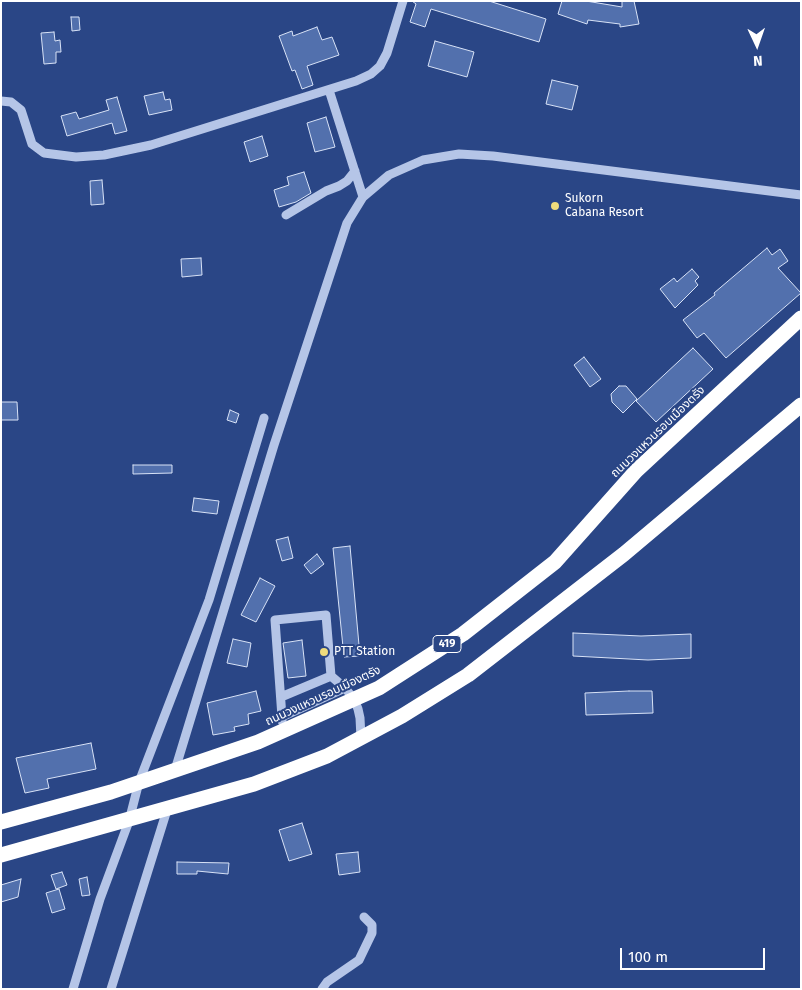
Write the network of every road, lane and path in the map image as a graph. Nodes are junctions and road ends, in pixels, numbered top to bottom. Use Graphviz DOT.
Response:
graph roads {
  1 [pos="403,1"];
  2 [pos="329,90"];
  3 [pos="1,101"];
  4 [pos="355,171"];
  5 [pos="801,195"];
  6 [pos="363,197"];
  7 [pos="286,215"];
  8 [pos="801,318"];
  9 [pos="801,404"];
  10 [pos="264,418"];
  11 [pos="331,676"];
  12 [pos="350,694"];
  13 [pos="281,696"];
  14 [pos="282,724"];
  15 [pos="360,738"];
  16 [pos="175,770"];
  17 [pos="139,782"];
  18 [pos="167,810"];
  19 [pos="129,821"];
  20 [pos="1,822"];
  21 [pos="1,855"];
  22 [pos="364,917"];
  23 [pos="73,989"];
  24 [pos="110,989"];
  25 [pos="322,989"];
  1 -- 2 [label="street"];
  2 -- 3 [label="street"];
  2 -- 4 [label="street"];
  4 -- 6 [label="street"];
  4 -- 7 [label="street"];
  5 -- 6 [label="street"];
  6 -- 16 [label="street"];
  8 -- 12 [label="highway, ถนนวงแหวนรอบเมืองตรัง / 419"];
  9 -- 15 [label="highway"];
  10 -- 17 [label="street"];
  11 -- 12 [label="street"];
  11 -- 13 [label="street"];
  11 -- 13 [label="street"];
  12 -- 14 [label="highway, ถนนวงแหวนรอบเมืองตรัง / 419"];
  12 -- 15 [label="street"];
  13 -- 14 [label="street"];
  14 -- 16 [label="highway, ถนนวงแหวนรอบเมืองตรัง / 419"];
  15 -- 18 [label="highway"];
  16 -- 17 [label="highway, ถนนวงแหวนรอบเมืองตรัง / 419"];
  17 -- 19 [label="street"];
  17 -- 20 [label="highway, ถนนวงแหวนรอบเมืองตรัง / 419"];
  18 -- 19 [label="highway"];
  18 -- 24 [label="street"];
  19 -- 21 [label="highway"];
  19 -- 23 [label="street"];
  22 -- 25 [label="street"];
}
